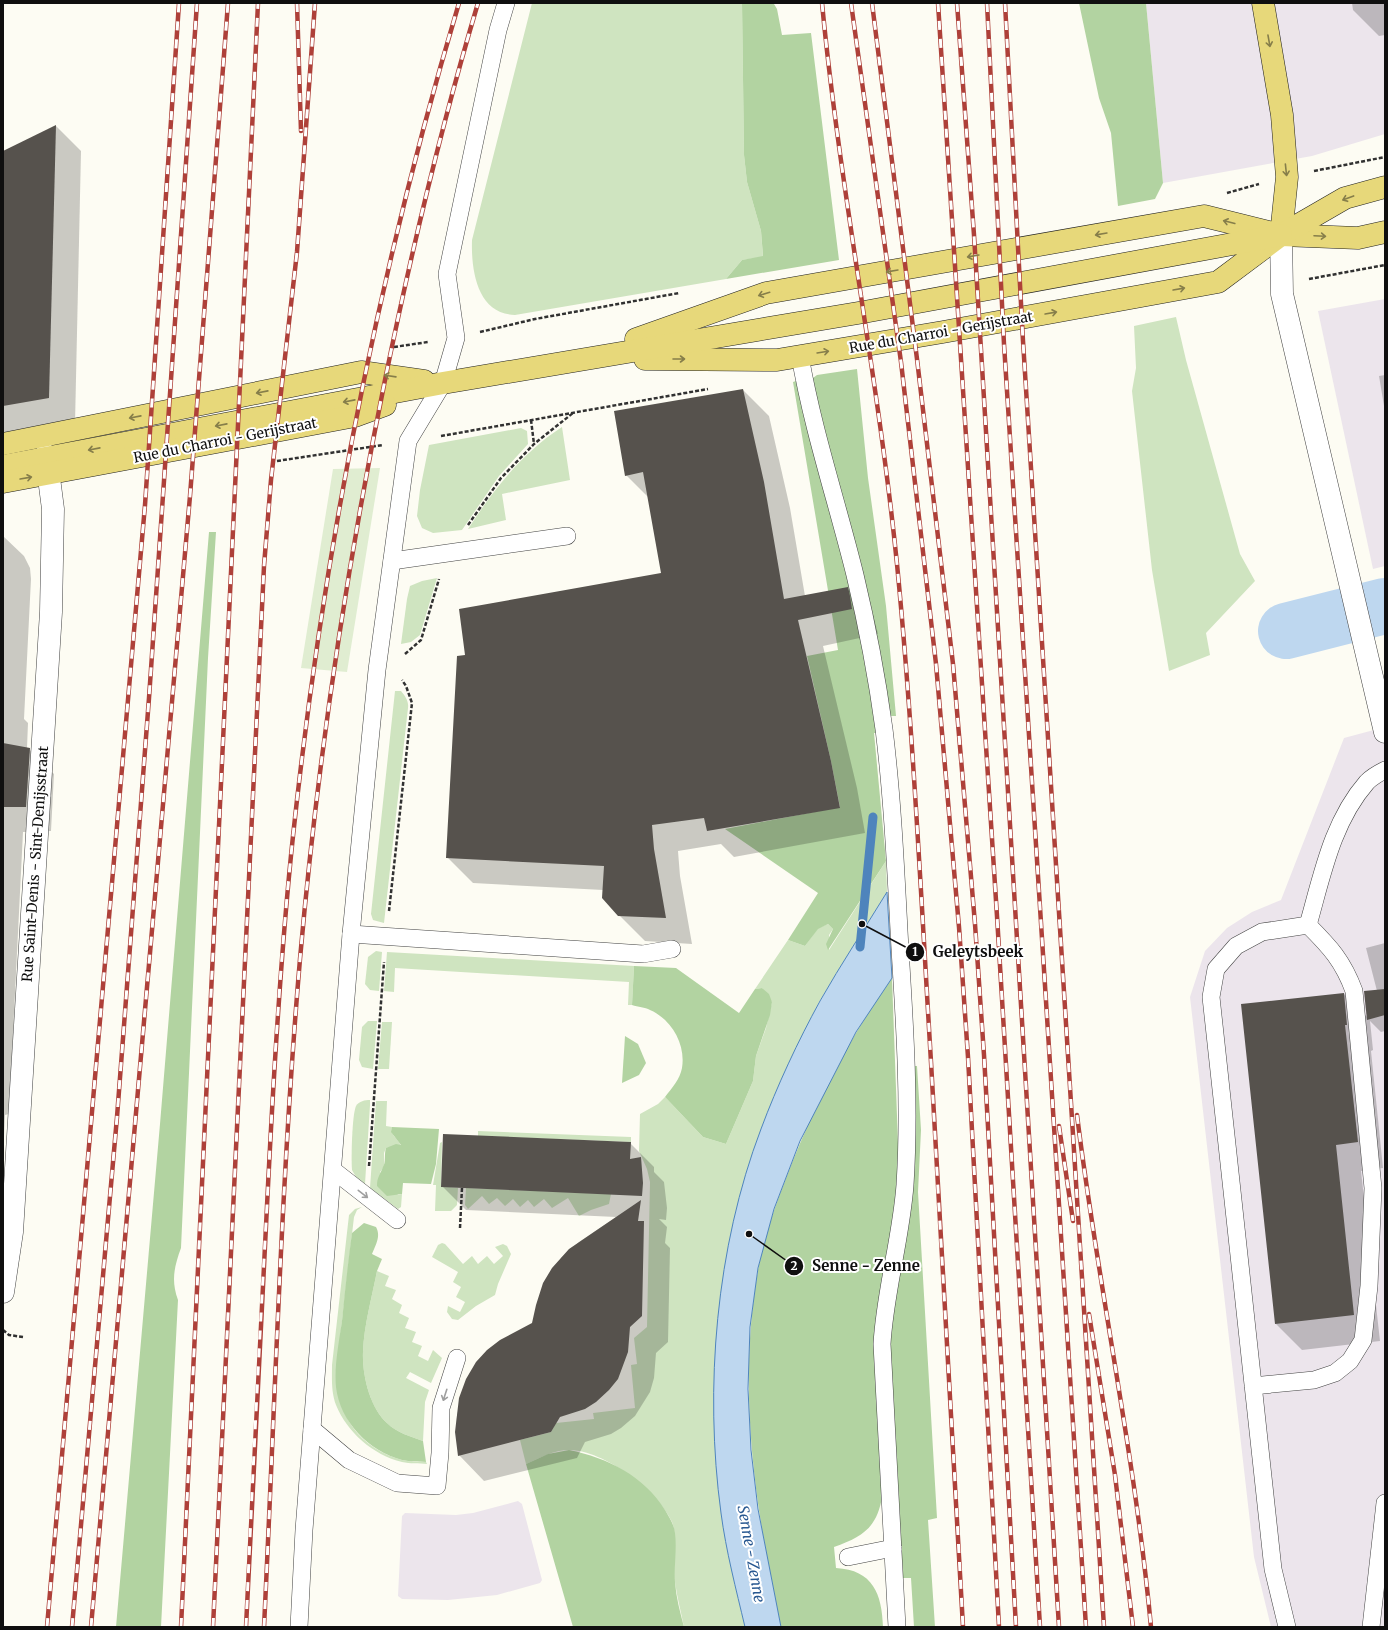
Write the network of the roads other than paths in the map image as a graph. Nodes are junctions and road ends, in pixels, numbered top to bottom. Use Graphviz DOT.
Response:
graph roads {
  1 [pos="506,3"];
  2 [pos="1263,3"];
  3 [pos="1385,187"];
  4 [pos="1385,232"];
  5 [pos="1281,235"];
  6 [pos="800,356"];
  7 [pos="584,358"];
  8 [pos="443,383"];
  9 [pos="43,435"];
  10 [pos="3,444"];
  11 [pos="3,466"];
  12 [pos="47,466"];
  13 [pos="3,482"];
  14 [pos="567,536"];
  15 [pos="392,561"];
  16 [pos="1385,732"];
  17 [pos="1385,770"];
  18 [pos="1308,926"];
  19 [pos="351,934"];
  20 [pos="672,949"];
  21 [pos="333,1170"];
  22 [pos="397,1220"];
  23 [pos="3,1292"];
  24 [pos="457,1358"];
  25 [pos="1253,1386"];
  26 [pos="312,1429"];
  27 [pos="1385,1502"];
  28 [pos="893,1548"];
  29 [pos="848,1557"];
  30 [pos="299,1627"];
  31 [pos="897,1627"];
  32 [pos="1287,1627"];
  33 [pos="1371,1627"];
  1 -- 8 [label="lane"];
  2 -- 5 [label="main road, one-way"];
  3 -- 5 [label="main road, Rue du Charroi - Gerijstraat, one-way"];
  5 -- 4 [label="main road, Rue du Charroi - Gerijstraat, one-way"];
  6 -- 5 [label="main road, Rue du Charroi - Gerijstraat, one-way"];
  5 -- 7 [label="main road, Rue du Charroi - Gerijstraat"];
  5 -- 7 [label="main road, Rue du Charroi - Gerijstraat, one-way"];
  5 -- 16 [label="street"];
  7 -- 6 [label="main road, Rue du Charroi - Gerijstraat, one-way"];
  6 -- 28 [label="lane"];
  7 -- 8 [label="main road, Rue du Charroi - Gerijstraat"];
  8 -- 9 [label="main road, Rue du Charroi - Gerijstraat, one-way"];
  8 -- 12 [label="main road, Rue du Charroi - Gerijstraat"];
  8 -- 15 [label="lane"];
  9 -- 10 [label="main road, Rue du Charroi - Gerijstraat"];
  9 -- 12 [label="street, Rue Saint-Denis - Sint-Denijsstraat"];
  11 -- 12 [label="main road, Rue du Charroi - Gerijstraat"];
  13 -- 12 [label="main road, Rue du Charroi - Gerijstraat, one-way"];
  12 -- 23 [label="street, Rue Saint-Denis - Sint-Denijsstraat"];
  14 -- 15 [label="lane"];
  15 -- 19 [label="lane"];
  17 -- 18 [label="lane"];
  18 -- 25 [label="lane"];
  18 -- 25 [label="lane"];
  19 -- 20 [label="lane"];
  19 -- 21 [label="lane"];
  21 -- 22 [label="lane, one-way"];
  21 -- 26 [label="lane"];
  24 -- 26 [label="lane, one-way"];
  25 -- 32 [label="lane"];
  26 -- 30 [label="lane"];
  27 -- 33 [label="lane"];
  28 -- 29 [label="lane"];
  28 -- 31 [label="lane"];
}
